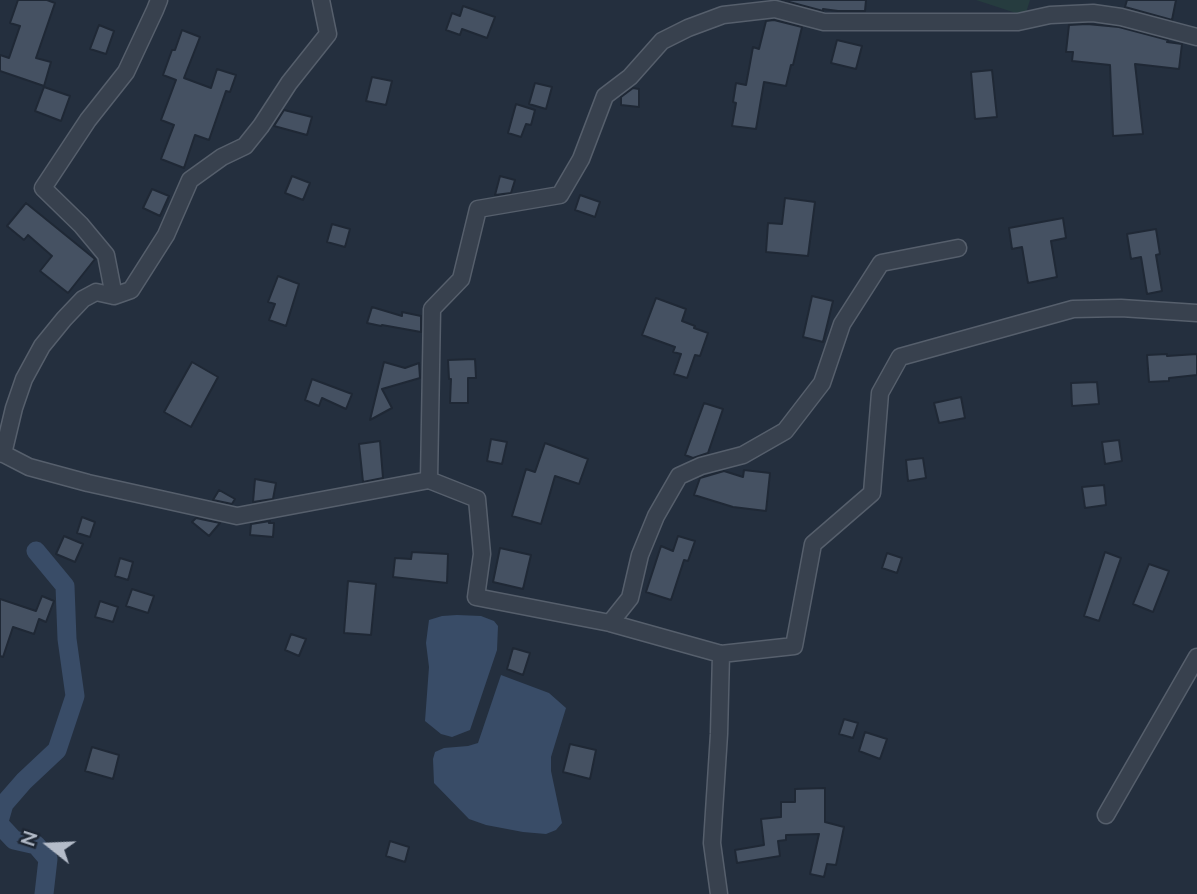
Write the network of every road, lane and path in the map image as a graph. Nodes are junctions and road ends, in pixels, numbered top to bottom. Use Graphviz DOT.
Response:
graph roads {
  1 [pos="159,0"];
  2 [pos="321,0"];
  3 [pos="1197,37"];
  4 [pos="958,248"];
  5 [pos="114,296"];
  6 [pos="1197,313"];
  7 [pos="2,453"];
  8 [pos="429,480"];
  9 [pos="610,623"];
  10 [pos="721,654"];
  11 [pos="1197,657"];
  12 [pos="1106,816"];
  13 [pos="719,894"];
  1 -- 5 [label="street"];
  2 -- 5 [label="street"];
  3 -- 8 [label="street"];
  4 -- 9 [label="street"];
  5 -- 7 [label="street"];
  6 -- 10 [label="street"];
  7 -- 8 [label="street"];
  8 -- 9 [label="street"];
  9 -- 10 [label="street"];
  10 -- 13 [label="street"];
  11 -- 12 [label="street"];
}
